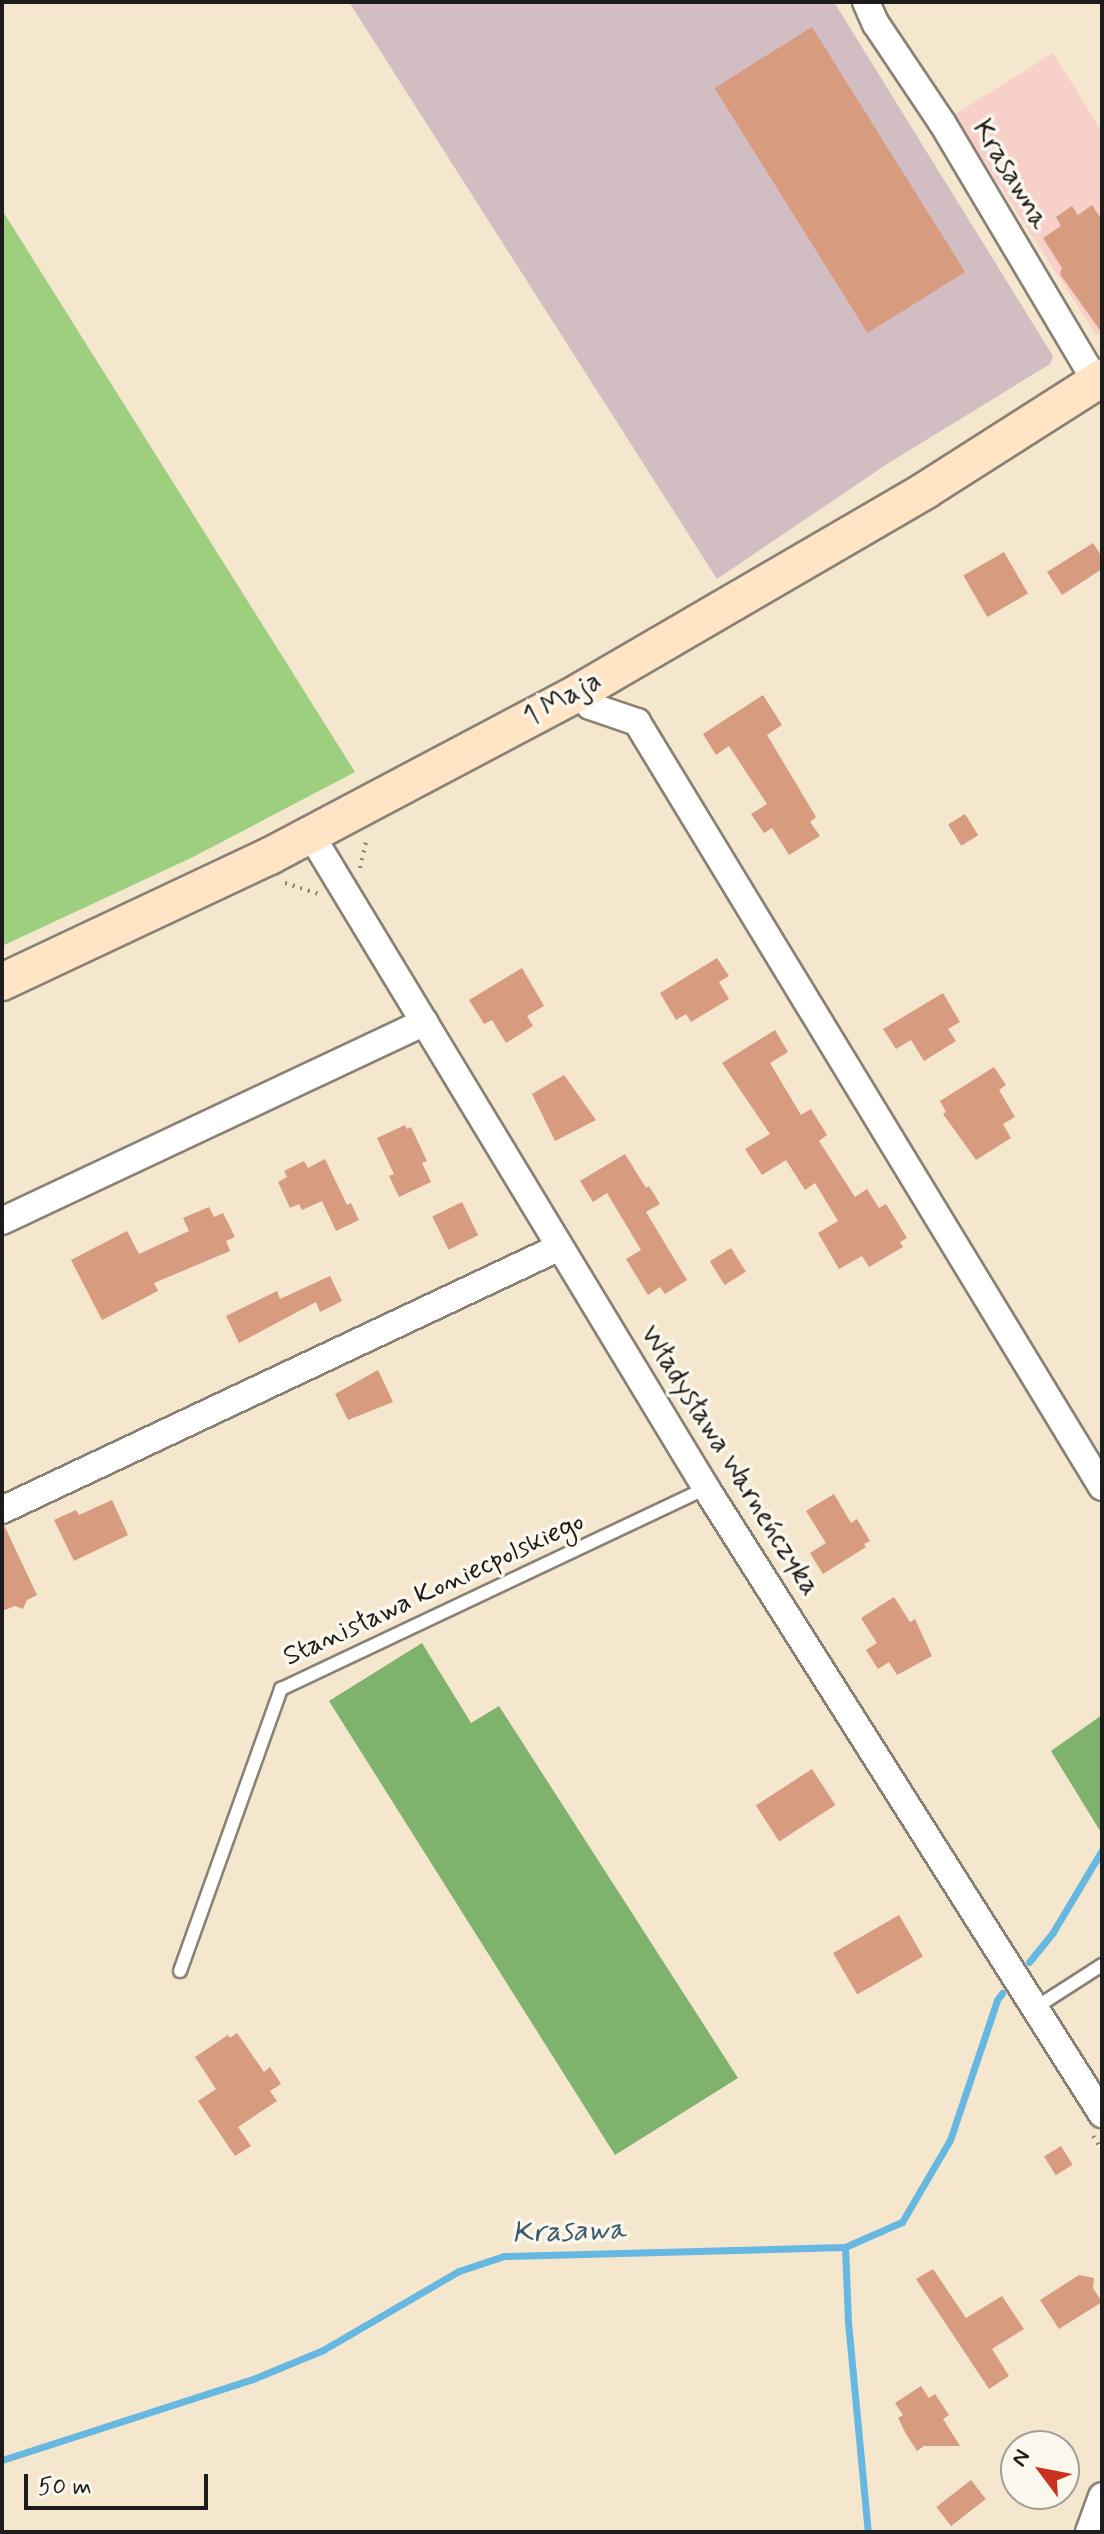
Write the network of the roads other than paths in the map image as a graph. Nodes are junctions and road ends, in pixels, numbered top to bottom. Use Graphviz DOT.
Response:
graph roads {
  1 [pos="866,2"];
  2 [pos="1099,380"];
  3 [pos="581,691"];
  4 [pos="311,835"];
  5 [pos="2,982"];
  6 [pos="424,1022"];
  7 [pos="2,1221"];
  8 [pos="560,1247"];
  9 [pos="1102,1487"];
  10 [pos="706,1488"];
  11 [pos="2,1510"];
  12 [pos="1102,1965"];
  13 [pos="180,1971"];
  14 [pos="1035,2008"];
  15 [pos="1102,2114"];
  16 [pos="1102,2496"];
  17 [pos="1089,2532"];
  1 -- 2 [label="street, Krasawna"];
  2 -- 3 [label="main road, 1 Maja"];
  3 -- 4 [label="main road, 1 Maja"];
  3 -- 9 [label="street"];
  4 -- 5 [label="main road, 1 Maja"];
  4 -- 6 [label="street, Władysława Warneńczyka"];
  6 -- 7 [label="street"];
  6 -- 8 [label="street, Władysława Warneńczyka"];
  8 -- 10 [label="street, Władysława Warneńczyka"];
  8 -- 11 [label="street"];
  10 -- 13 [label="lane, Stanisława Koniecpolskiego"];
  10 -- 14 [label="street, Władysława Warneńczyka"];
  12 -- 14 [label="lane"];
  14 -- 15 [label="street, Władysława Warneńczyka"];
  16 -- 17 [label="street"];
}
